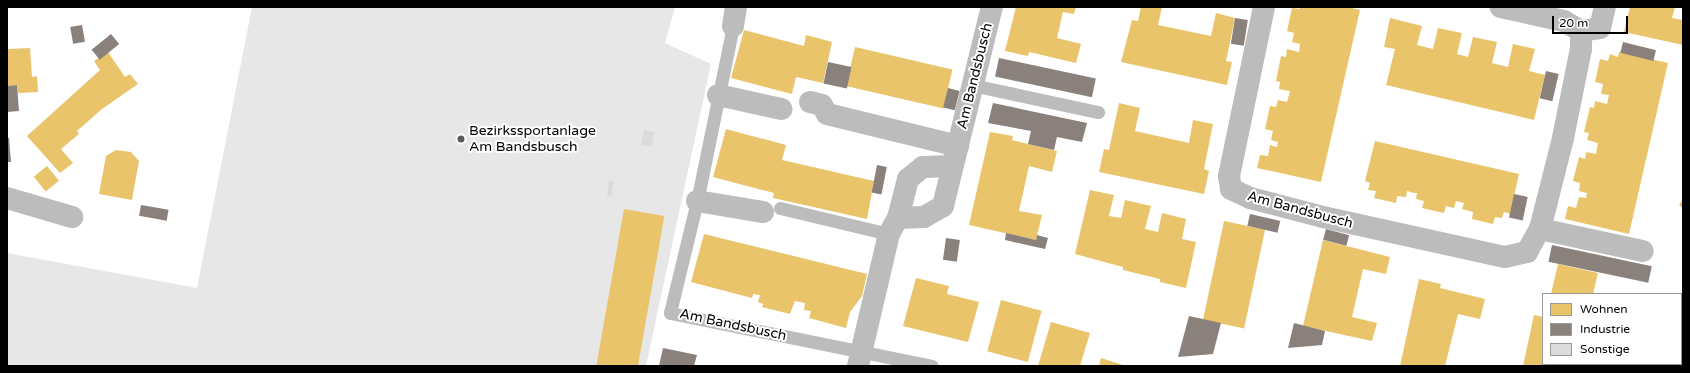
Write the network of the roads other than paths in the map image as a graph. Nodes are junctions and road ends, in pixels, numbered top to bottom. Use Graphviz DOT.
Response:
graph roads {
  1 [pos="992,7"];
  2 [pos="1264,7"];
  3 [pos="1500,7"];
  4 [pos="1605,7"];
  5 [pos="735,17"];
  6 [pos="1581,31"];
  7 [pos="972,85"];
  8 [pos="718,95"];
  9 [pos="810,102"];
  10 [pos="782,109"];
  11 [pos="1098,112"];
  12 [pos="955,156"];
  13 [pos="7,198"];
  14 [pos="697,201"];
  15 [pos="772,210"];
  16 [pos="72,217"];
  17 [pos="894,226"];
  18 [pos="1540,229"];
  19 [pos="1643,251"];
  20 [pos="860,359"];
  21 [pos="932,366"];
  1 -- 7 [label="street, Am Bandsbusch"];
  2 -- 18 [label="street, Am Bandsbusch"];
  3 -- 6 [label="street"];
  4 -- 6 [label="street"];
  5 -- 8 [label="lane, Am Bandsbusch"];
  6 -- 18 [label="street, Am Bandsbusch"];
  7 -- 11 [label="lane"];
  7 -- 12 [label="street, Am Bandsbusch"];
  8 -- 10 [label="street"];
  8 -- 14 [label="lane, Am Bandsbusch"];
  9 -- 12 [label="street, Am Bandsbusch"];
  12 -- 17 [label="street"];
  12 -- 17 [label="street, Am Bandsbusch"];
  13 -- 16 [label="street"];
  14 -- 15 [label="street, Am Bandsbusch"];
  14 -- 20 [label="lane, Am Bandsbusch"];
  15 -- 17 [label="lane, Am Bandsbusch"];
  17 -- 20 [label="street"];
  18 -- 19 [label="street"];
  20 -- 21 [label="lane"];
}
